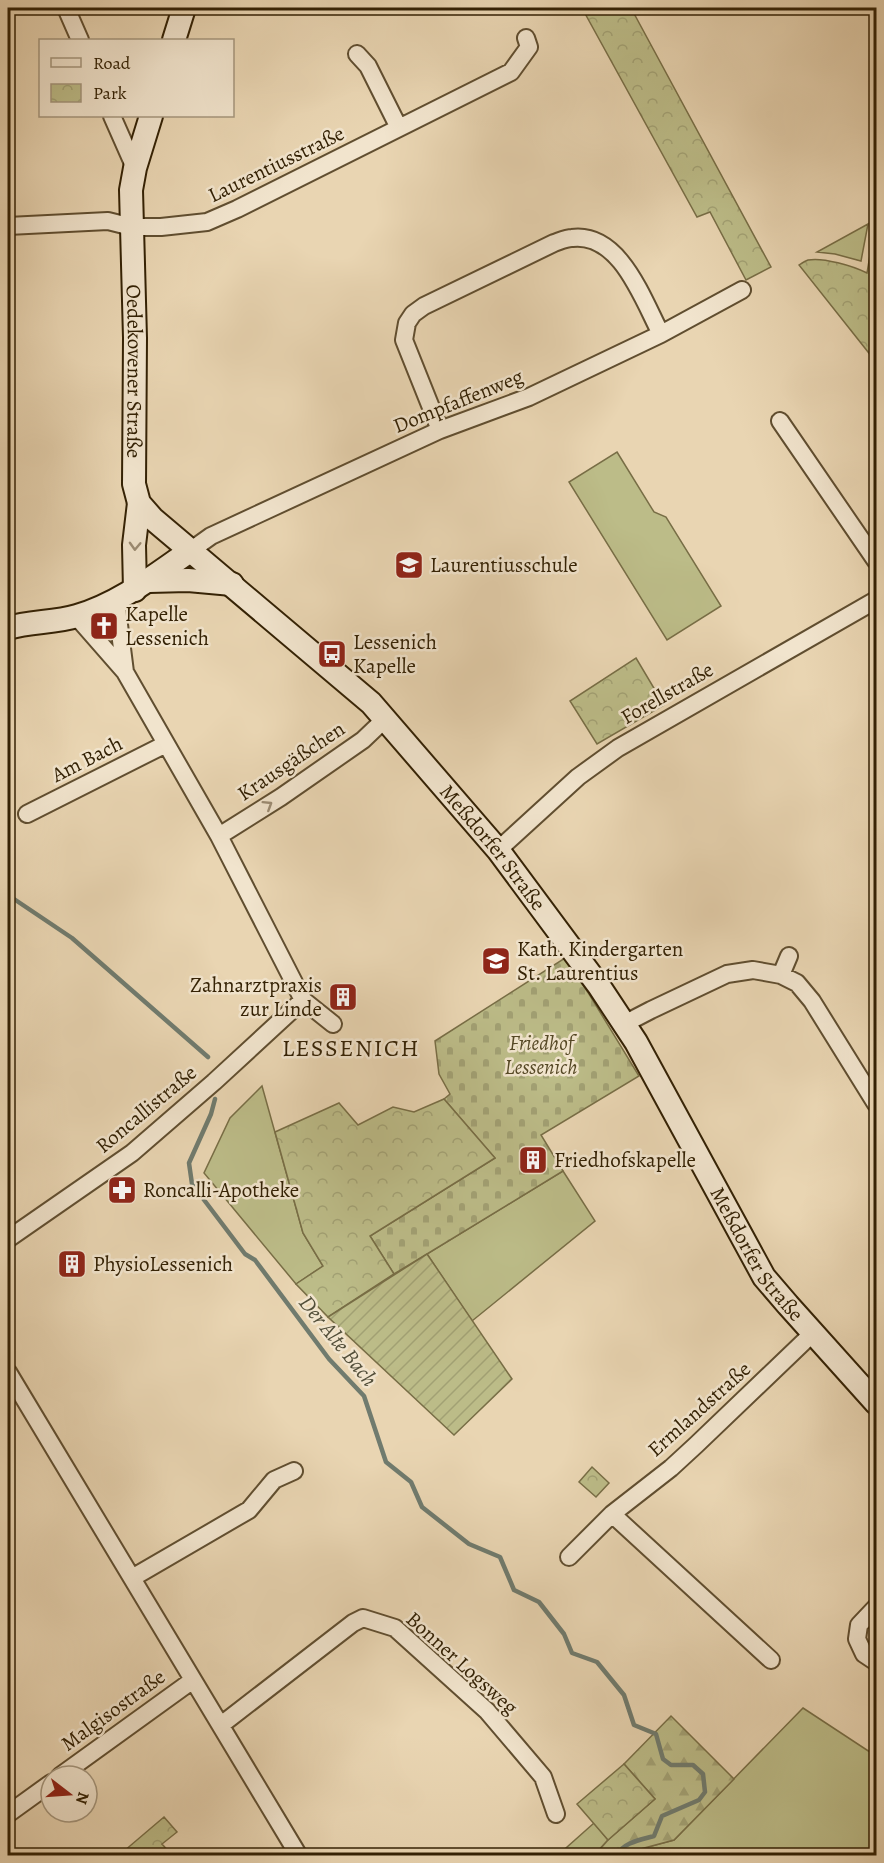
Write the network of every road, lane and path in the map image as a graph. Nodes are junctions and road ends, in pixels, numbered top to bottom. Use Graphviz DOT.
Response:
graph roads {
  1 [pos="66,8"];
  2 [pos="184,8"];
  3 [pos="526,38"];
  4 [pos="80,39"];
  5 [pos="174,39"];
  6 [pos="357,54"];
  7 [pos="112,117"];
  8 [pos="151,117"];
  9 [pos="399,128"];
  10 [pos="135,168"];
  11 [pos="8,226"];
  12 [pos="132,227"];
  13 [pos="742,290"];
  14 [pos="661,334"];
  15 [pos="780,421"];
  16 [pos="440,430"];
  17 [pos="139,503"];
  18 [pos="190,551"];
  19 [pos="876,561"];
  20 [pos="232,584"];
  21 [pos="134,590"];
  22 [pos="876,600"];
  23 [pos="76,616"];
  24 [pos="8,628"];
  25 [pos="124,672"];
  26 [pos="385,719"];
  27 [pos="166,744"];
  28 [pos="27,814"];
  29 [pos="219,836"];
  30 [pos="498,850"];
  31 [pos="789,956"];
  32 [pos="781,975"];
  33 [pos="303,1000"];
  34 [pos="333,1024"];
  35 [pos="624,1024"];
  36 [pos="876,1104"];
  37 [pos="8,1239"];
  38 [pos="813,1333"];
  39 [pos="8,1372"];
  40 [pos="876,1403"];
  41 [pos="294,1471"];
  42 [pos="612,1514"];
  43 [pos="569,1557"];
  44 [pos="132,1578"];
  45 [pos="876,1607"];
  46 [pos="771,1660"];
  47 [pos="876,1662"];
  48 [pos="193,1680"];
  49 [pos="221,1725"];
  50 [pos="77,1764"];
  51 [pos="39,1791"];
  52 [pos="8,1814"];
  53 [pos="556,1814"];
  54 [pos="299,1856"];
  1 -- 4 [label="street"];
  2 -- 5 [label="street"];
  3 -- 9 [label="street, Laurentiusstraße"];
  6 -- 9 [label="street"];
  7 -- 10 [label="street"];
  8 -- 10 [label="street, Oedekovener Straße"];
  9 -- 12 [label="street, Laurentiusstraße"];
  10 -- 12 [label="street, Oedekovener Straße"];
  11 -- 12 [label="street, Laurentiusstraße"];
  12 -- 17 [label="street, Oedekovener Straße"];
  13 -- 14 [label="street, Dompfaffenweg"];
  14 -- 16 [label="street, Dompfaffenweg"];
  14 -- 16 [label="street"];
  15 -- 19 [label="street"];
  16 -- 18 [label="street, Dompfaffenweg"];
  17 -- 18 [label="street"];
  17 -- 21 [label="street, Oedekovener Straße, one-way"];
  18 -- 20 [label="street, Meßdorfer Straße"];
  18 -- 21 [label="street"];
  20 -- 21 [label="street"];
  20 -- 26 [label="street, Meßdorfer Straße"];
  21 -- 23 [label="street"];
  21 -- 25 [label="street"];
  22 -- 30 [label="street, Forellstraße"];
  23 -- 24 [label="street"];
  23 -- 25 [label="street"];
  25 -- 27 [label="street"];
  29 -- 26 [label="street, Krausgäßchen, one-way"];
  26 -- 30 [label="street, Meßdorfer Straße"];
  27 -- 28 [label="street, Am Bach"];
  27 -- 29 [label="street"];
  29 -- 33 [label="street"];
  30 -- 35 [label="street, Meßdorfer Straße"];
  31 -- 32 [label="street"];
  32 -- 35 [label="street"];
  32 -- 36 [label="street"];
  33 -- 34 [label="street"];
  33 -- 37 [label="street, Roncallistraße"];
  35 -- 38 [label="street, Meßdorfer Straße"];
  38 -- 40 [label="street, Meßdorfer Straße"];
  38 -- 42 [label="street, Ermlandstraße"];
  39 -- 44 [label="street"];
  41 -- 44 [label="street"];
  42 -- 43 [label="street, Ermlandstraße"];
  42 -- 46 [label="street"];
  44 -- 48 [label="street"];
  45 -- 47 [label="street"];
  48 -- 49 [label="street"];
  48 -- 50 [label="street, Malgisostraße"];
  49 -- 53 [label="street, Bonner Logsweg"];
  49 -- 54 [label="street"];
  51 -- 52 [label="street"];
}
